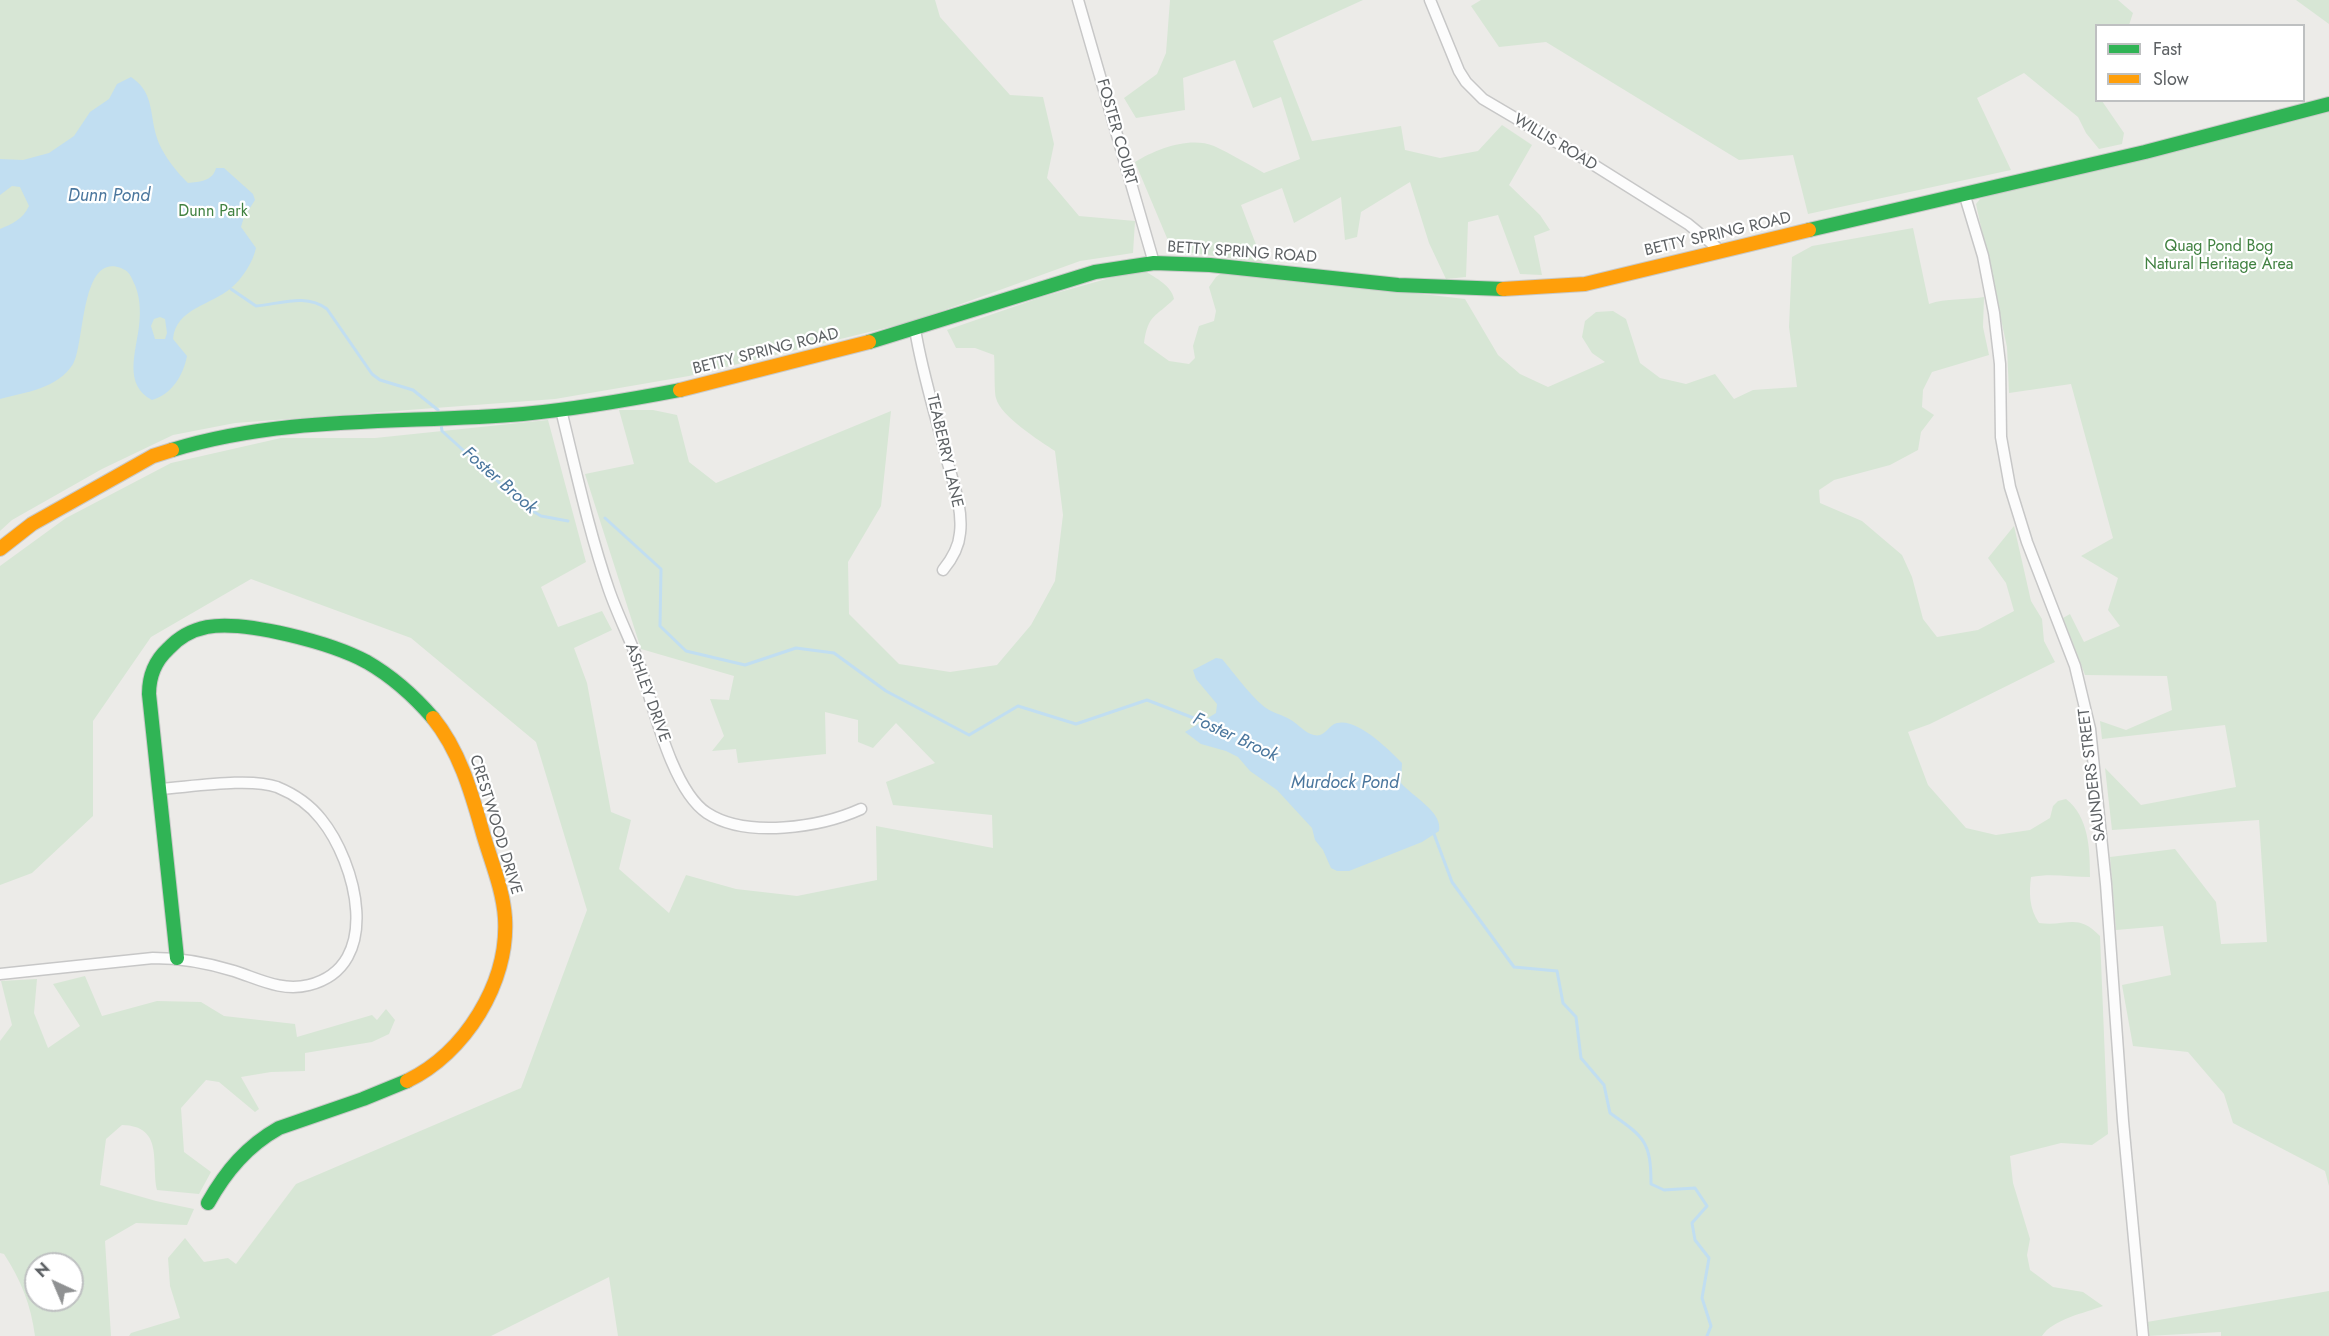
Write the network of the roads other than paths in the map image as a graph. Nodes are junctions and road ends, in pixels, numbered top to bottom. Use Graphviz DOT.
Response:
graph roads {
  1 [pos="1078,0"];
  2 [pos="1430,0"];
  3 [pos="2329,104"];
  4 [pos="1964,193"];
  5 [pos="1721,251"];
  6 [pos="1154,263"];
  7 [pos="915,329"];
  8 [pos="561,410"];
  9 [pos="0,549"];
  10 [pos="944,570"];
  11 [pos="159,789"];
  12 [pos="861,809"];
  13 [pos="177,958"];
  14 [pos="0,974"];
  15 [pos="208,1203"];
  16 [pos="2143,1336"];
  1 -- 6 [label="street, FOSTER COURT"];
  2 -- 5 [label="street, WILLIS ROAD"];
  3 -- 4 [label="street, BETTY SPRING ROAD"];
  4 -- 5 [label="street, BETTY SPRING ROAD"];
  4 -- 16 [label="street, SAUNDERS STREET"];
  5 -- 6 [label="street, BETTY SPRING ROAD"];
  6 -- 7 [label="street, BETTY SPRING ROAD"];
  7 -- 8 [label="street, BETTY SPRING ROAD"];
  7 -- 10 [label="street, TEABERRY LANE"];
  8 -- 9 [label="street, BETTY SPRING ROAD"];
  8 -- 12 [label="street, ASHLEY DRIVE"];
  11 -- 13 [label="street, CRESTWOOD DRIVE"];
  11 -- 13 [label="street"];
  11 -- 15 [label="street, CRESTWOOD DRIVE"];
  13 -- 14 [label="street"];
}
